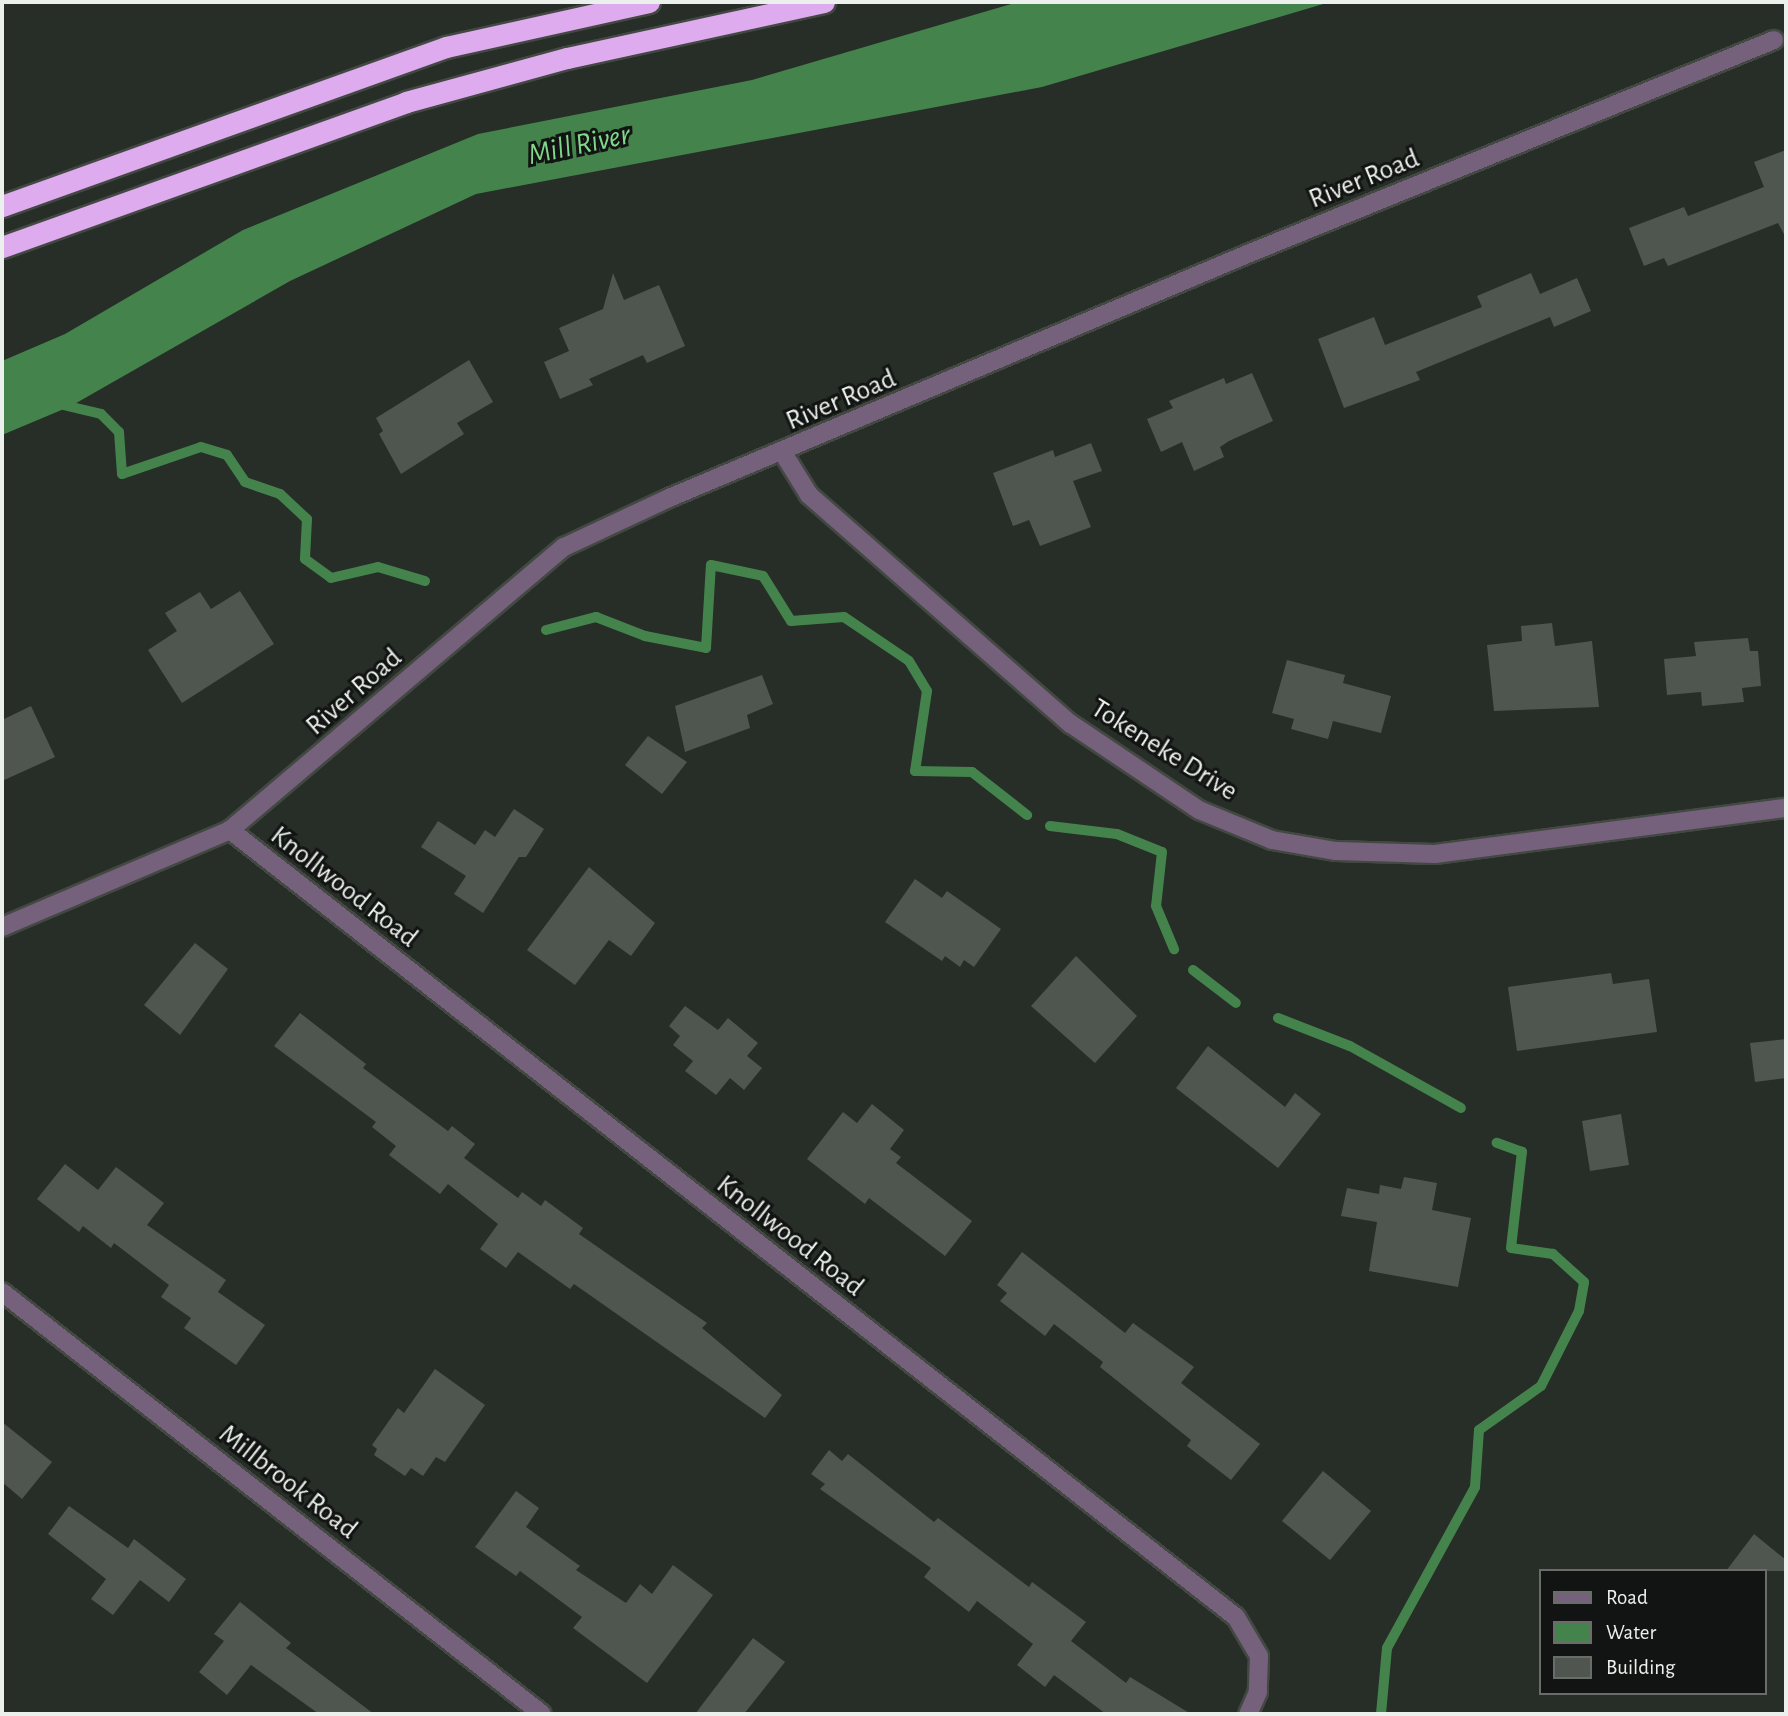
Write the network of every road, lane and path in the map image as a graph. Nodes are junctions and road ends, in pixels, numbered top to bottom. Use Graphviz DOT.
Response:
graph roads {
  1 [pos="649,2"];
  2 [pos="824,2"];
  3 [pos="1774,40"];
  4 [pos="2,206"];
  5 [pos="2,247"];
  6 [pos="783,453"];
  7 [pos="1786,808"];
  8 [pos="230,830"];
  9 [pos="2,927"];
  10 [pos="2,1292"];
  11 [pos="542,1714"];
  12 [pos="1248,1714"];
  1 -- 4 [label="highway"];
  2 -- 5 [label="highway"];
  3 -- 6 [label="street, River Road"];
  6 -- 7 [label="street, Tokeneke Drive"];
  6 -- 8 [label="street, River Road"];
  8 -- 9 [label="street, River Road"];
  8 -- 12 [label="street, Knollwood Road"];
  10 -- 11 [label="street, Millbrook Road"];
}
